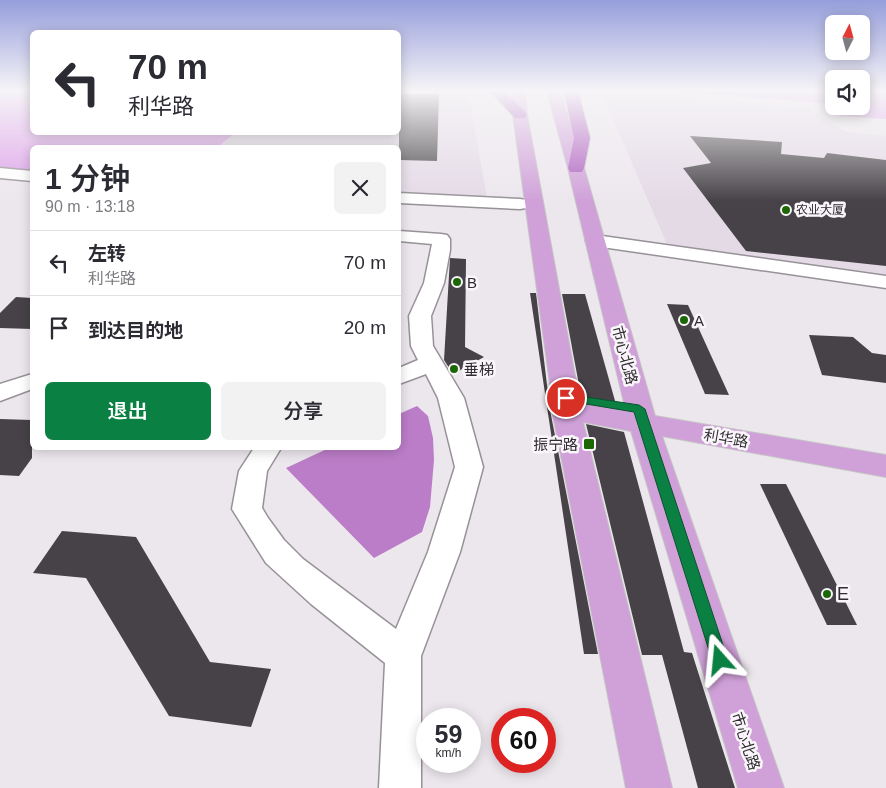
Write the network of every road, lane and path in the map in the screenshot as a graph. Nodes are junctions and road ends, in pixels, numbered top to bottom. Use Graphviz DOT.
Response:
graph roads {
  1 [pos="522,128"];
  2 [pos="563,128"];
  3 [pos="580,128"];
  4 [pos="576,168"];
  5 [pos="0,173"];
  6 [pos="30,176"];
  7 [pos="401,198"];
  8 [pos="520,204"];
  9 [pos="401,236"];
  10 [pos="595,241"];
  11 [pos="886,282"];
  12 [pos="432,364"];
  13 [pos="401,375"];
  14 [pos="30,383"];
  15 [pos="0,393"];
  16 [pos="566,404"];
  17 [pos="641,416"];
  18 [pos="267,450"];
  19 [pos="886,451"];
  20 [pos="886,466"];
  21 [pos="403,656"];
  22 [pos="400,788"];
  23 [pos="649,788"];
  24 [pos="762,788"];
  1 -- 16 [label="main road"];
  2 -- 4 [label="main road, 市心北路"];
  3 -- 4 [label="highway"];
  4 -- 10 [label="main road, 市心北路"];
  5 -- 6 [label="street"];
  7 -- 8 [label="street"];
  9 -- 12 [label="street"];
  10 -- 11 [label="street"];
  10 -- 17 [label="main road, 市心北路"];
  12 -- 13 [label="street"];
  12 -- 21 [label="street"];
  14 -- 15 [label="street"];
  16 -- 17 [label="main road, 利华路"];
  16 -- 23 [label="main road"];
  17 -- 19 [label="main road, 利华路"];
  17 -- 20 [label="main road, 利华路"];
  17 -- 24 [label="main road, 市心北路"];
  18 -- 21 [label="street"];
  21 -- 22 [label="street"];
}
